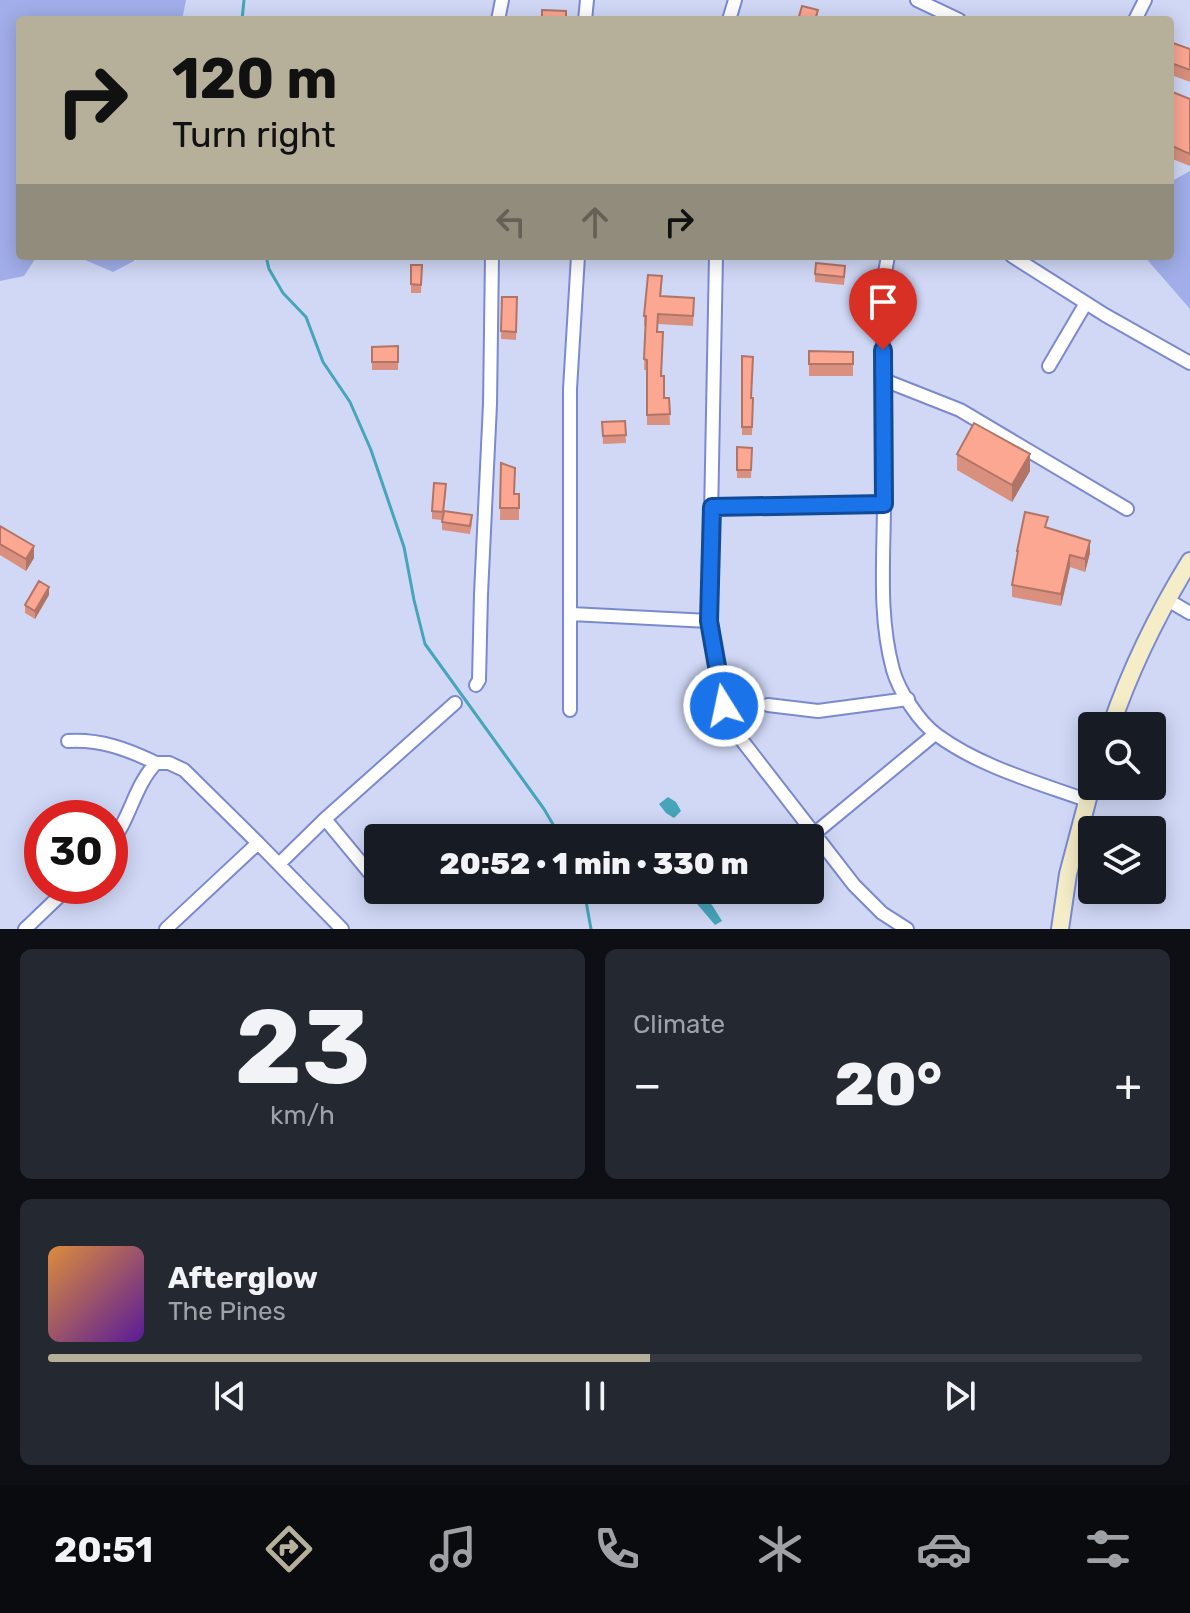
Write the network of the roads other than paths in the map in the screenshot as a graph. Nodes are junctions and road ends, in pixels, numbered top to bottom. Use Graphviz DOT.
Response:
graph roads {
  1 [pos="917,0"];
  2 [pos="951,16"];
  3 [pos="492,260"];
  4 [pos="578,260"];
  5 [pos="716,260"];
  6 [pos="887,260"];
  7 [pos="1021,260"];
  8 [pos="1086,303"];
  9 [pos="1190,363"];
  10 [pos="1049,366"];
  11 [pos="884,380"];
  12 [pos="884,504"];
  13 [pos="712,507"];
  14 [pos="1127,509"];
  15 [pos="1190,561"];
  16 [pos="1166,599"];
  17 [pos="1190,613"];
  18 [pos="571,614"];
  19 [pos="709,621"];
  20 [pos="476,685"];
  21 [pos="908,699"];
  22 [pos="455,703"];
  23 [pos="768,705"];
  24 [pos="570,710"];
  25 [pos="1116,712"];
  26 [pos="935,734"];
  27 [pos="68,741"];
  28 [pos="156,763"];
  29 [pos="1078,797"];
  30 [pos="1086,800"];
  31 [pos="128,814"];
  32 [pos="325,819"];
  33 [pos="806,824"];
  34 [pos="824,826"];
  35 [pos="258,843"];
  36 [pos="824,846"];
  37 [pos="279,864"];
  38 [pos="364,866"];
  39 [pos="51,904"];
  40 [pos="25,929"];
  41 [pos="166,929"];
  42 [pos="342,929"];
  43 [pos="907,929"];
  44 [pos="1060,929"];
  1 -- 2 [label="street"];
  3 -- 20 [label="street"];
  4 -- 18 [label="street"];
  5 -- 13 [label="street"];
  6 -- 11 [label="street"];
  7 -- 8 [label="street"];
  8 -- 9 [label="street"];
  8 -- 10 [label="street"];
  11 -- 12 [label="street"];
  11 -- 14 [label="street"];
  12 -- 13 [label="street"];
  12 -- 21 [label="street"];
  13 -- 19 [label="street"];
  15 -- 16 [label="street"];
  16 -- 17 [label="street"];
  16 -- 25 [label="street"];
  18 -- 19 [label="street"];
  18 -- 24 [label="street"];
  19 -- 33 [label="street"];
  21 -- 23 [label="street"];
  21 -- 26 [label="street"];
  22 -- 32 [label="street"];
  26 -- 29 [label="street"];
  26 -- 34 [label="street"];
  27 -- 28 [label="street"];
  28 -- 31 [label="street"];
  28 -- 35 [label="street"];
  30 -- 44 [label="street"];
  32 -- 37 [label="street"];
  32 -- 38 [label="street"];
  35 -- 37 [label="street"];
  35 -- 41 [label="street"];
  36 -- 43 [label="street"];
  37 -- 42 [label="street"];
  39 -- 40 [label="street"];
}
